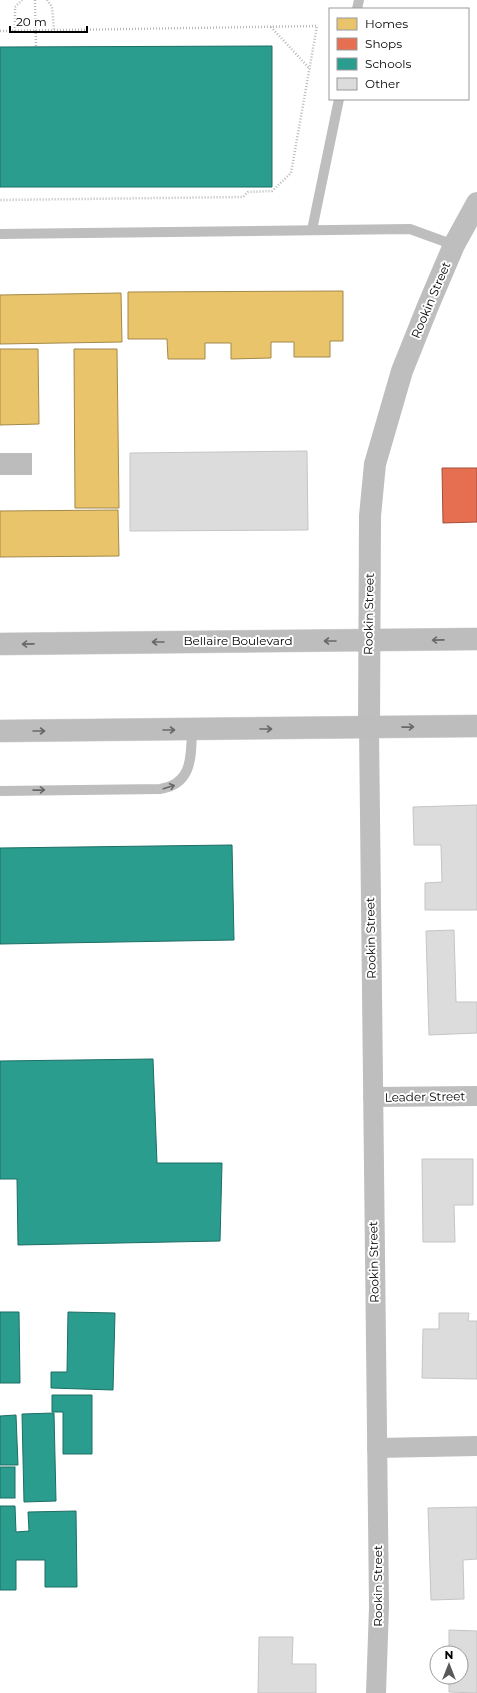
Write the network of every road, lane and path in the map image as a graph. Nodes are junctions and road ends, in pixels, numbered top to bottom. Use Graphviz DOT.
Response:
graph roads {
  1 [pos="22,0"];
  2 [pos="35,0"];
  3 [pos="47,0"];
  4 [pos="270,27"];
  5 [pos="36,30"];
  6 [pos="54,30"];
  7 [pos="0,31"];
  8 [pos="15,31"];
  9 [pos="36,47"];
  10 [pos="310,69"];
  11 [pos="339,100"];
  12 [pos="0,200"];
  13 [pos="477,203"];
  14 [pos="312,230"];
  15 [pos="0,234"];
  16 [pos="454,245"];
  17 [pos="477,639"];
  18 [pos="368,640"];
  19 [pos="0,644"];
  20 [pos="477,726"];
  21 [pos="368,728"];
  22 [pos="192,729"];
  23 [pos="0,731"];
  24 [pos="0,791"];
  25 [pos="477,1096"];
  26 [pos="373,1097"];
  27 [pos="477,1446"];
  28 [pos="377,1448"];
  29 [pos="376,1693"];
  1 -- 8 [label="path"];
  2 -- 5 [label="path"];
  3 -- 6 [label="path"];
  4 -- 6 [label="path"];
  4 -- 10 [label="path"];
  4 -- 10 [label="path"];
  5 -- 6 [label="path"];
  5 -- 8 [label="path"];
  5 -- 9 [label="path"];
  7 -- 8 [label="path"];
  10 -- 12 [label="path"];
  11 -- 14 [label="lane"];
  13 -- 16 [label="street, Rookin Street"];
  14 -- 15 [label="lane"];
  14 -- 16 [label="lane"];
  16 -- 18 [label="street, Rookin Street"];
  17 -- 18 [label="main road, Bellaire Boulevard, one-way"];
  18 -- 19 [label="main road, Bellaire Boulevard, one-way"];
  18 -- 21 [label="street, Rookin Street"];
  21 -- 20 [label="main road, one-way"];
  22 -- 21 [label="main road, one-way"];
  21 -- 26 [label="street, Rookin Street"];
  23 -- 22 [label="main road, one-way"];
  24 -- 22 [label="lane, one-way"];
  25 -- 26 [label="street, Leader Street"];
  26 -- 28 [label="street, Rookin Street"];
  27 -- 28 [label="street"];
  28 -- 29 [label="street, Rookin Street"];
}
